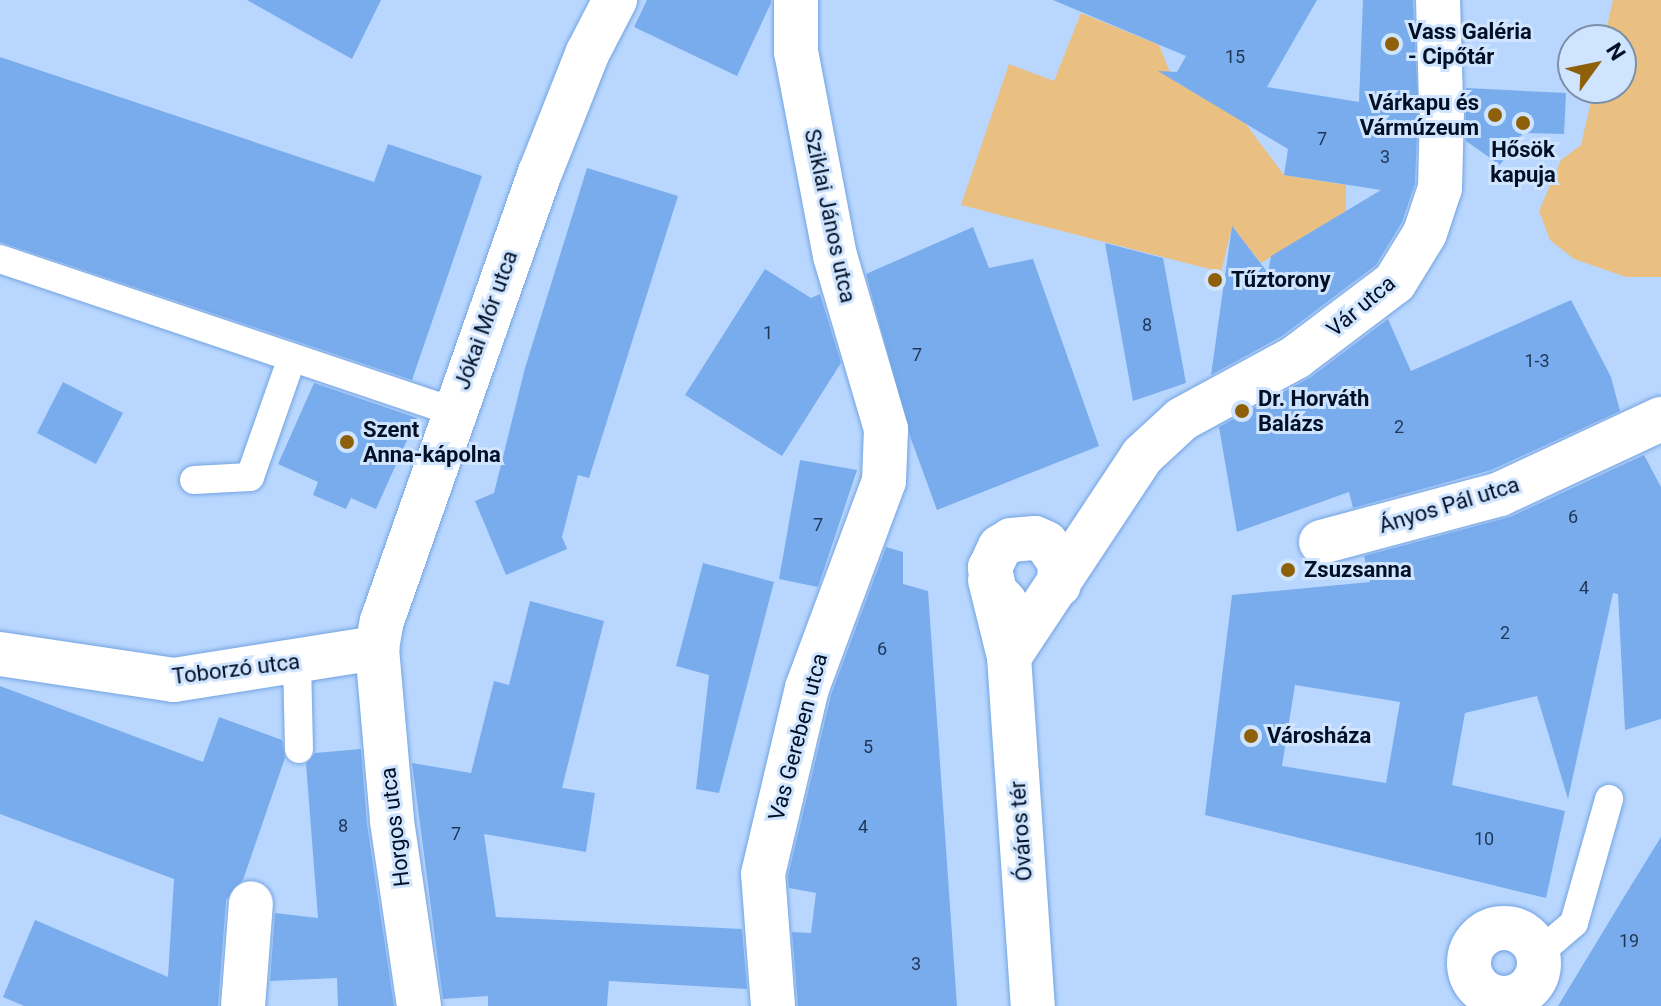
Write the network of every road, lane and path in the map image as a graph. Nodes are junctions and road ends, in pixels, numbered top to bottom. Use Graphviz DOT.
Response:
graph roads {
  1 [pos="615,0"];
  2 [pos="796,0"];
  3 [pos="1438,0"];
  4 [pos="0,259"];
  5 [pos="292,358"];
  6 [pos="452,411"];
  7 [pos="1661,419"];
  8 [pos="886,429"];
  9 [pos="194,480"];
  10 [pos="1321,542"];
  11 [pos="990,580"];
  12 [pos="1052,594"];
  13 [pos="377,648"];
  14 [pos="0,654"];
  15 [pos="1009,657"];
  16 [pos="297,661"];
  17 [pos="299,749"];
  18 [pos="1609,799"];
  19 [pos="251,903"];
  20 [pos="1539,953"];
  21 [pos="1476,999"];
  22 [pos="243,1006"];
  23 [pos="419,1006"];
  24 [pos="773,1006"];
  25 [pos="1033,1006"];
  1 -- 6 [label="street, Jókai Mór utca"];
  2 -- 8 [label="street, Sziklai János utca"];
  3 -- 12 [label="street, Vár utca"];
  4 -- 5 [label="lane"];
  5 -- 6 [label="lane"];
  5 -- 9 [label="lane"];
  6 -- 13 [label="street, Jókai Mór utca"];
  7 -- 10 [label="street, Ányos Pál utca"];
  8 -- 24 [label="street, Vas Gereben utca"];
  11 -- 12 [label="street"];
  11 -- 12 [label="street"];
  11 -- 15 [label="street, Óváros tér"];
  12 -- 15 [label="street"];
  13 -- 16 [label="street, Toborzó utca"];
  13 -- 23 [label="street, Horgos utca"];
  14 -- 16 [label="street, Toborzó utca"];
  15 -- 25 [label="street, Óváros tér"];
  16 -- 17 [label="lane"];
  18 -- 20 [label="lane"];
  19 -- 22 [label="street"];
  20 -- 21 [label="street"];
}
